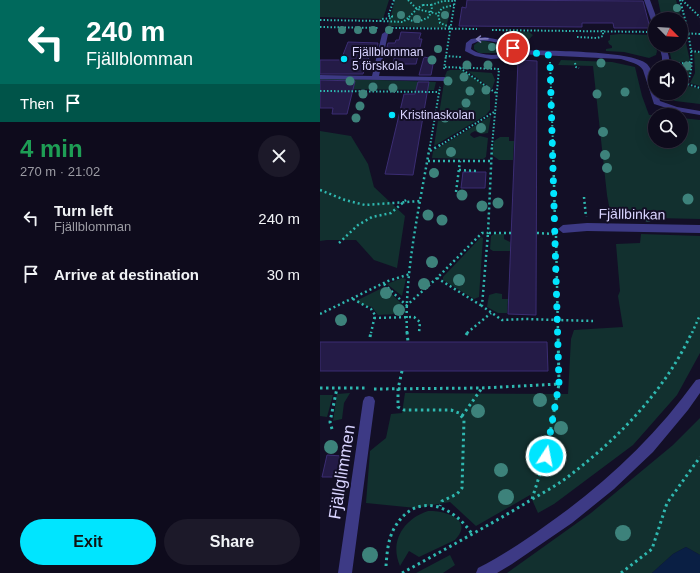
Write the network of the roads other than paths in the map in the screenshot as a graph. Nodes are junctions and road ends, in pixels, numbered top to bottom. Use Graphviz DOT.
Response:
graph roads {
  1 [pos="647,0"];
  2 [pos="651,12"];
  3 [pos="384,30"];
  4 [pos="517,52"];
  5 [pos="648,68"];
  6 [pos="320,76"];
  7 [pos="375,77"];
  8 [pos="442,79"];
  9 [pos="657,100"];
  10 [pos="700,112"];
  11 [pos="700,229"];
  12 [pos="559,232"];
  13 [pos="700,384"];
  14 [pos="369,401"];
  15 [pos="344,573"];
  16 [pos="483,573"];
  1 -- 2 [label="street"];
  3 -- 7 [label="street"];
  4 -- 4 [label="street, one-way"];
  4 -- 5 [label="street"];
  6 -- 7 [label="street"];
  7 -- 8 [label="street"];
  9 -- 10 [label="street"];
  11 -- 12 [label="street, Fjällbinkan"];
  13 -- 16 [label="street"];
  14 -- 15 [label="street, Fjällglimmen"];
}
